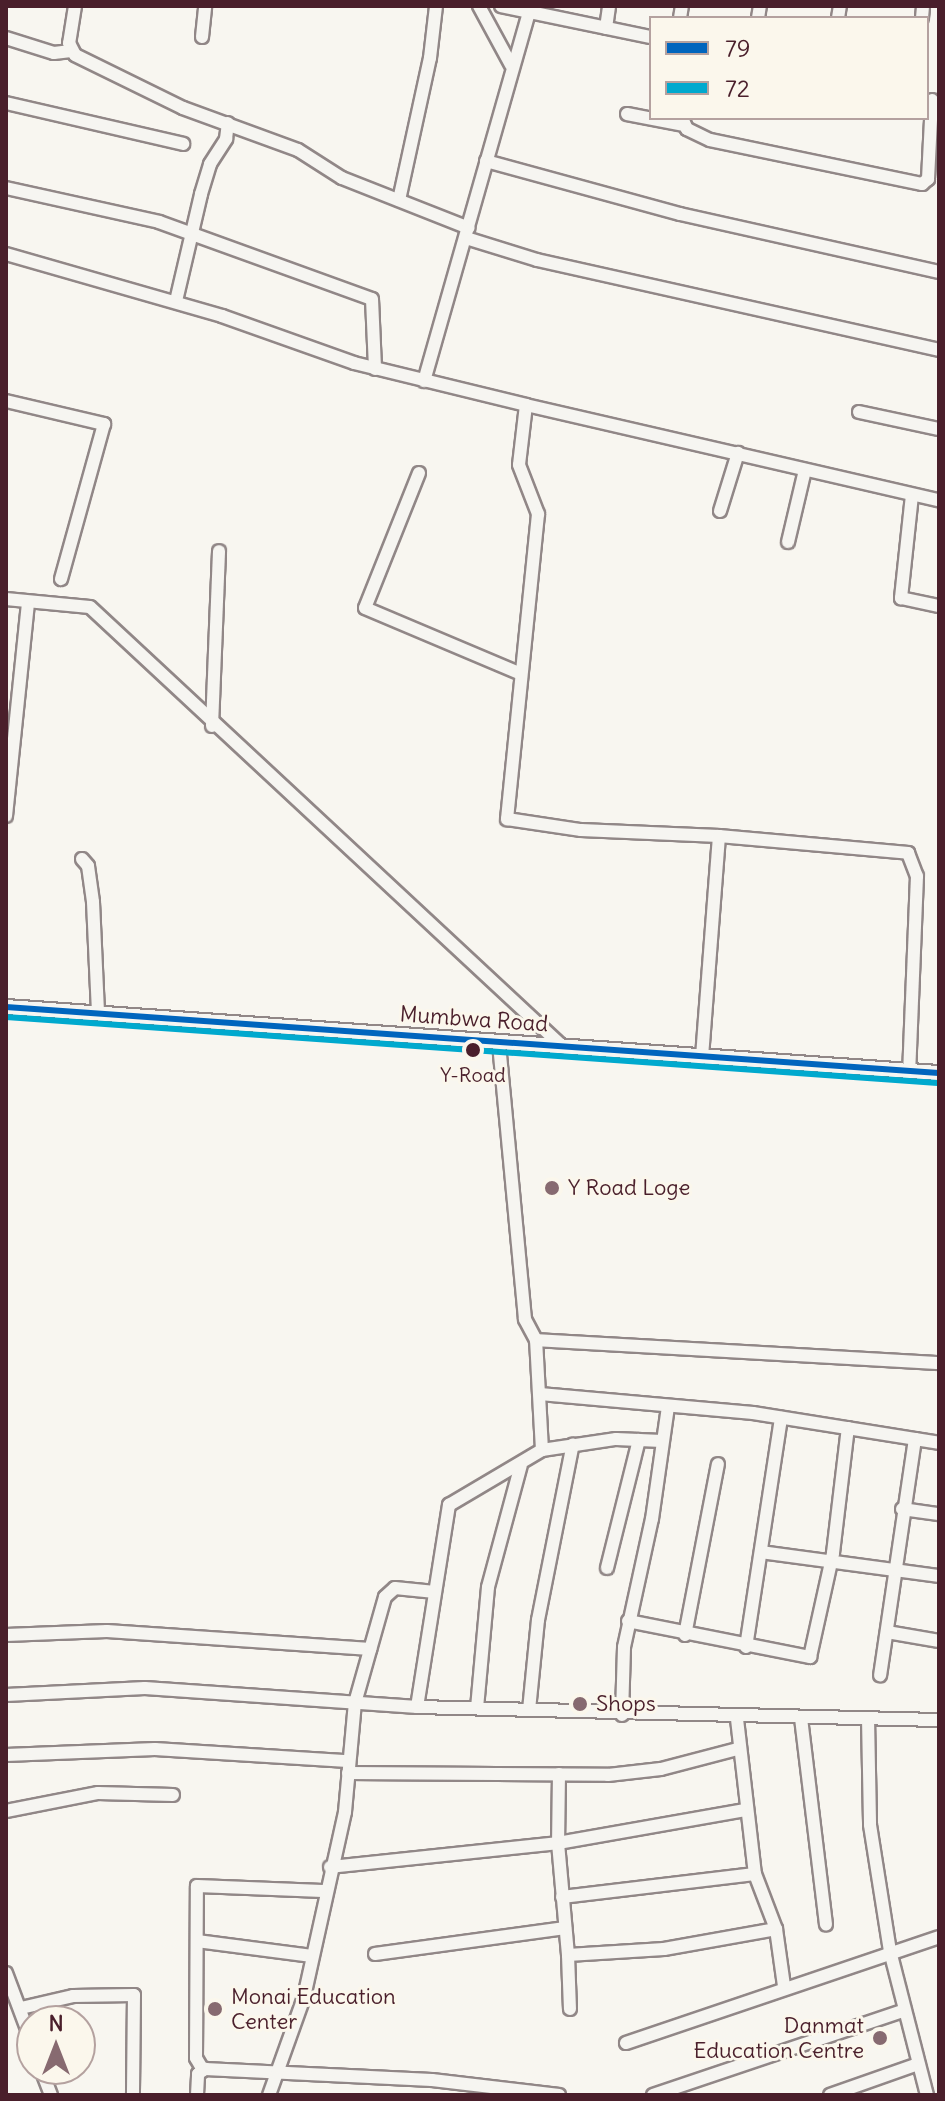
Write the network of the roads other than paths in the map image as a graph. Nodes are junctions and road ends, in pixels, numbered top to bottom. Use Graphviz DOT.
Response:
graph roads {
  1 [pos="75,6"];
  2 [pos="205,6"];
  3 [pos="436,6"];
  4 [pos="479,6"];
  5 [pos="501,6"];
  6 [pos="609,6"];
  7 [pos="530,8"];
  8 [pos="606,28"];
  9 [pos="202,37"];
  10 [pos="649,37"];
  11 [pos="6,38"];
  12 [pos="71,51"];
  13 [pos="511,65"];
  14 [pos="933,100"];
  15 [pos="6,103"];
  16 [pos="627,114"];
  17 [pos="649,117"];
  18 [pos="683,121"];
  19 [pos="228,123"];
  20 [pos="183,144"];
  21 [pos="486,161"];
  22 [pos="6,188"];
  23 [pos="399,200"];
  24 [pos="193,233"];
  25 [pos="468,233"];
  26 [pos="6,254"];
  27 [pos="939,272"];
  28 [pos="176,301"];
  29 [pos="939,350"];
  30 [pos="375,369"];
  31 [pos="424,381"];
  32 [pos="6,401"];
  33 [pos="526,405"];
  34 [pos="859,412"];
  35 [pos="939,429"];
  36 [pos="738,453"];
  37 [pos="805,470"];
  38 [pos="419,473"];
  39 [pos="912,495"];
  40 [pos="939,500"];
  41 [pos="720,511"];
  42 [pos="788,542"];
  43 [pos="219,551"];
  44 [pos="61,579"];
  45 [pos="6,599"];
  46 [pos="28,602"];
  47 [pos="939,606"];
  48 [pos="521,674"];
  49 [pos="212,726"];
  50 [pos="6,816"];
  51 [pos="719,836"];
  52 [pos="82,859"];
  53 [pos="6,1007"];
  54 [pos="98,1013"];
  55 [pos="499,1042"];
  56 [pos="564,1048"];
  57 [pos="702,1058"];
  58 [pos="909,1071"];
  59 [pos="939,1073"];
  60 [pos="536,1340"];
  61 [pos="939,1363"];
  62 [pos="540,1394"];
  63 [pos="668,1407"];
  64 [pos="781,1418"];
  65 [pos="848,1428"];
  66 [pos="915,1439"];
  67 [pos="639,1440"];
  68 [pos="662,1441"];
  69 [pos="939,1443"];
  70 [pos="573,1444"];
  71 [pos="542,1450"];
  72 [pos="718,1464"];
  73 [pos="521,1465"];
  74 [pos="902,1509"];
  75 [pos="939,1514"];
  76 [pos="761,1552"];
  77 [pos="831,1559"];
  78 [pos="607,1568"];
  79 [pos="893,1568"];
  80 [pos="939,1576"];
  81 [pos="435,1592"];
  82 [pos="628,1621"];
  83 [pos="887,1632"];
  84 [pos="6,1635"];
  85 [pos="685,1635"];
  86 [pos="939,1641"];
  87 [pos="746,1647"];
  88 [pos="370,1649"];
  89 [pos="880,1675"];
  90 [pos="6,1695"];
  91 [pos="355,1703"];
  92 [pos="417,1707"];
  93 [pos="477,1708"];
  94 [pos="529,1710"];
  95 [pos="622,1715"];
  96 [pos="801,1718"];
  97 [pos="868,1718"];
  98 [pos="737,1719"];
  99 [pos="939,1720"];
  100 [pos="737,1749"];
  101 [pos="6,1755"];
  102 [pos="348,1767"];
  103 [pos="559,1774"];
  104 [pos="173,1795"];
  105 [pos="745,1810"];
  106 [pos="6,1811"];
  107 [pos="558,1843"];
  108 [pos="330,1867"];
  109 [pos="755,1874"];
  110 [pos="323,1891"];
  111 [pos="562,1897"];
  112 [pos="826,1924"];
  113 [pos="565,1928"];
  114 [pos="776,1929"];
  115 [pos="939,1937"];
  116 [pos="197,1941"];
  117 [pos="890,1951"];
  118 [pos="375,1954"];
  119 [pos="568,1955"];
  120 [pos="312,1956"];
  121 [pos="6,1973"];
  122 [pos="784,1986"];
  123 [pos="9,1987"];
  124 [pos="19,2005"];
  125 [pos="34,2005"];
  126 [pos="570,2009"];
  127 [pos="903,2011"];
  128 [pos="626,2043"];
  129 [pos="918,2064"];
  130 [pos="203,2070"];
  131 [pos="277,2077"];
  132 [pos="133,2095"];
  133 [pos="197,2095"];
  134 [pos="269,2095"];
  135 [pos="559,2095"];
  136 [pos="653,2095"];
  137 [pos="830,2095"];
  138 [pos="927,2095"];
  1 -- 12 [label="street"];
  2 -- 9 [label="street"];
  3 -- 23 [label="street"];
  4 -- 13 [label="street"];
  5 -- 7 [label="street"];
  6 -- 8 [label="street"];
  7 -- 8 [label="street"];
  7 -- 13 [label="street"];
  8 -- 10 [label="street"];
  11 -- 12 [label="street"];
  12 -- 19 [label="street"];
  13 -- 21 [label="street"];
  14 -- 18 [label="street"];
  15 -- 20 [label="street"];
  16 -- 17 [label="street"];
  19 -- 23 [label="street"];
  19 -- 24 [label="street"];
  21 -- 25 [label="street"];
  21 -- 27 [label="street"];
  22 -- 24 [label="street"];
  23 -- 25 [label="street"];
  24 -- 28 [label="street"];
  24 -- 30 [label="street"];
  25 -- 29 [label="street"];
  25 -- 31 [label="street"];
  26 -- 28 [label="street"];
  28 -- 30 [label="street"];
  30 -- 31 [label="street"];
  31 -- 33 [label="street"];
  32 -- 44 [label="street"];
  33 -- 36 [label="street"];
  33 -- 48 [label="street"];
  34 -- 35 [label="street"];
  36 -- 37 [label="street"];
  36 -- 41 [label="street"];
  37 -- 39 [label="street"];
  37 -- 42 [label="street"];
  38 -- 48 [label="street"];
  39 -- 40 [label="street"];
  39 -- 47 [label="street"];
  43 -- 49 [label="street"];
  45 -- 46 [label="street"];
  46 -- 49 [label="street"];
  46 -- 50 [label="street"];
  48 -- 51 [label="street"];
  49 -- 56 [label="street"];
  51 -- 57 [label="street"];
  51 -- 58 [label="street"];
  52 -- 54 [label="street"];
  53 -- 54 [label="main road, Mumbwa Road"];
  54 -- 55 [label="main road, Mumbwa Road"];
  55 -- 56 [label="main road, Mumbwa Road"];
  55 -- 60 [label="street"];
  56 -- 57 [label="main road, Mumbwa Road"];
  57 -- 58 [label="main road, Mumbwa Road"];
  58 -- 59 [label="main road, Mumbwa Road"];
  60 -- 61 [label="street"];
  60 -- 62 [label="street"];
  62 -- 63 [label="street"];
  62 -- 71 [label="street"];
  63 -- 64 [label="street"];
  63 -- 68 [label="street"];
  64 -- 65 [label="street"];
  64 -- 76 [label="street"];
  65 -- 66 [label="street"];
  65 -- 77 [label="street"];
  66 -- 69 [label="street"];
  66 -- 74 [label="street"];
  67 -- 68 [label="street"];
  67 -- 70 [label="street"];
  67 -- 78 [label="street"];
  68 -- 82 [label="street"];
  70 -- 71 [label="street"];
  70 -- 94 [label="street"];
  71 -- 73 [label="street"];
  72 -- 85 [label="street"];
  73 -- 81 [label="street"];
  73 -- 93 [label="street"];
  74 -- 75 [label="street"];
  74 -- 79 [label="street"];
  76 -- 77 [label="street"];
  76 -- 87 [label="street"];
  77 -- 79 [label="street"];
  77 -- 87 [label="street"];
  79 -- 80 [label="street"];
  79 -- 83 [label="street"];
  81 -- 88 [label="street"];
  81 -- 92 [label="street"];
  82 -- 85 [label="street"];
  82 -- 95 [label="street"];
  83 -- 86 [label="street"];
  83 -- 89 [label="street"];
  84 -- 88 [label="street"];
  85 -- 87 [label="street"];
  88 -- 91 [label="street"];
  90 -- 91 [label="street"];
  91 -- 92 [label="street"];
  91 -- 102 [label="street"];
  92 -- 93 [label="street"];
  93 -- 94 [label="street"];
  94 -- 95 [label="street"];
  95 -- 98 [label="street"];
  96 -- 97 [label="street"];
  96 -- 98 [label="street"];
  96 -- 112 [label="street"];
  97 -- 99 [label="street"];
  97 -- 117 [label="street"];
  98 -- 100 [label="street"];
  100 -- 103 [label="street"];
  100 -- 105 [label="street"];
  101 -- 102 [label="street"];
  102 -- 103 [label="street"];
  102 -- 108 [label="street"];
  103 -- 107 [label="street"];
  104 -- 106 [label="street"];
  105 -- 107 [label="street"];
  105 -- 109 [label="street"];
  107 -- 108 [label="street"];
  107 -- 111 [label="street"];
  108 -- 110 [label="street"];
  109 -- 111 [label="street"];
  109 -- 114 [label="street"];
  110 -- 116 [label="street"];
  110 -- 120 [label="street"];
  111 -- 113 [label="street"];
  113 -- 118 [label="street"];
  113 -- 119 [label="street"];
  114 -- 119 [label="street"];
  114 -- 122 [label="street"];
  115 -- 117 [label="street"];
  116 -- 120 [label="street"];
  116 -- 130 [label="street"];
  117 -- 122 [label="street"];
  117 -- 127 [label="street"];
  119 -- 126 [label="street"];
  120 -- 131 [label="street"];
  121 -- 123 [label="street"];
  122 -- 128 [label="street"];
  123 -- 124 [label="street"];
  125 -- 132 [label="street"];
  127 -- 129 [label="street"];
  127 -- 136 [label="street"];
  129 -- 137 [label="street"];
  129 -- 138 [label="street"];
  130 -- 131 [label="street"];
  130 -- 133 [label="street"];
  131 -- 134 [label="street"];
  131 -- 135 [label="street"];
}
